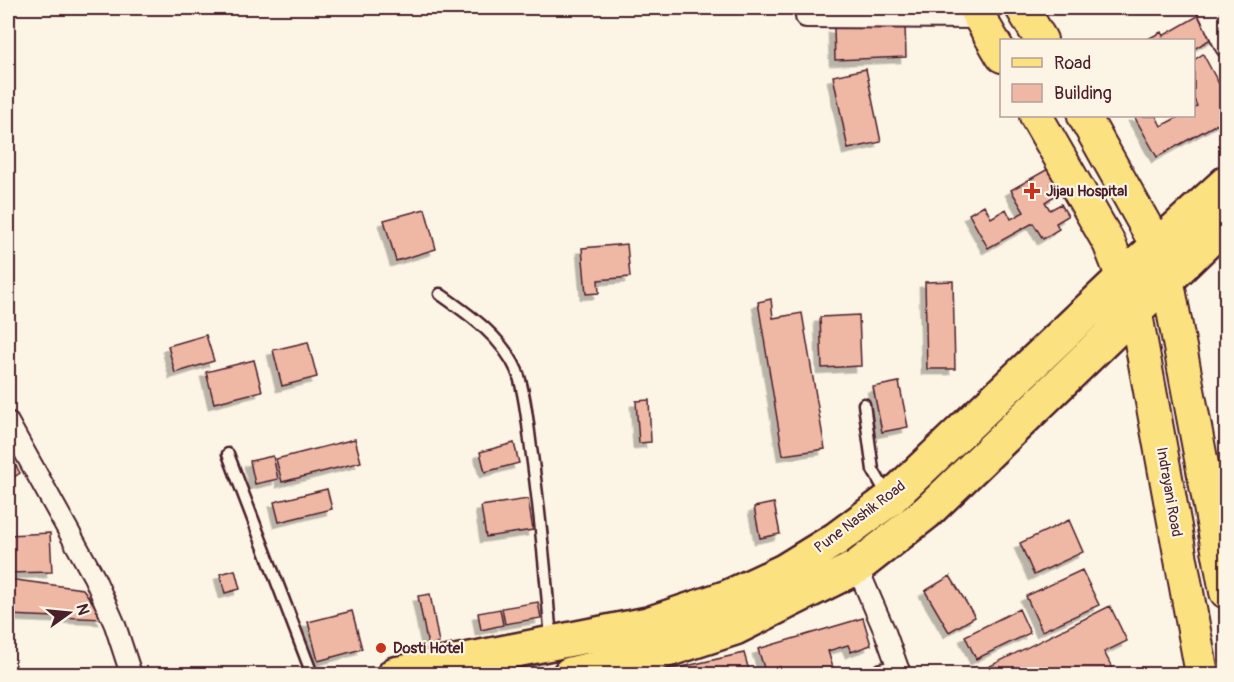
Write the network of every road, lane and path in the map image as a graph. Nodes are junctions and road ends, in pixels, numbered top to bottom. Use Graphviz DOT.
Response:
graph roads {
  1 [pos="1022,8"];
  2 [pos="1207,8"];
  3 [pos="977,13"];
  4 [pos="806,17"];
  5 [pos="1040,39"];
  6 [pos="1227,47"];
  7 [pos="1000,53"];
  8 [pos="1037,117"];
  9 [pos="1085,117"];
  10 [pos="1227,183"];
  11 [pos="1227,223"];
  12 [pos="1157,246"];
  13 [pos="1123,277"];
  14 [pos="1167,278"];
  15 [pos="440,294"];
  16 [pos="1136,309"];
  17 [pos="864,404"];
  18 [pos="8,422"];
  19 [pos="228,454"];
  20 [pos="890,499"];
  21 [pos="857,567"];
  22 [pos="1227,592"];
  23 [pos="552,643"];
  24 [pos="894,673"];
  25 [pos="131,675"];
  26 [pos="312,675"];
  27 [pos="395,675"];
  28 [pos="570,675"];
  29 [pos="1202,675"];
  1 -- 5 [label="main road"];
  2 -- 6 [label="street"];
  3 -- 4 [label="street"];
  3 -- 7 [label="main road"];
  8 -- 13 [label="main road, Indrayani Road"];
  9 -- 12 [label="main road"];
  10 -- 12 [label="highway, Pune Nashik Road"];
  11 -- 14 [label="highway"];
  12 -- 13 [label="highway, Pune Nashik Road"];
  12 -- 14 [label="main road"];
  13 -- 16 [label="main road, Indrayani Road"];
  13 -- 20 [label="highway, Pune Nashik Road"];
  14 -- 16 [label="highway"];
  14 -- 22 [label="main road"];
  15 -- 23 [label="lane"];
  16 -- 21 [label="highway"];
  16 -- 29 [label="main road, Indrayani Road"];
  17 -- 20 [label="lane"];
  18 -- 25 [label="street"];
  19 -- 26 [label="lane"];
  20 -- 23 [label="highway, Pune Nashik Road"];
  21 -- 24 [label="street"];
  21 -- 28 [label="highway"];
  23 -- 27 [label="highway, Pune Nashik Road"];
}
